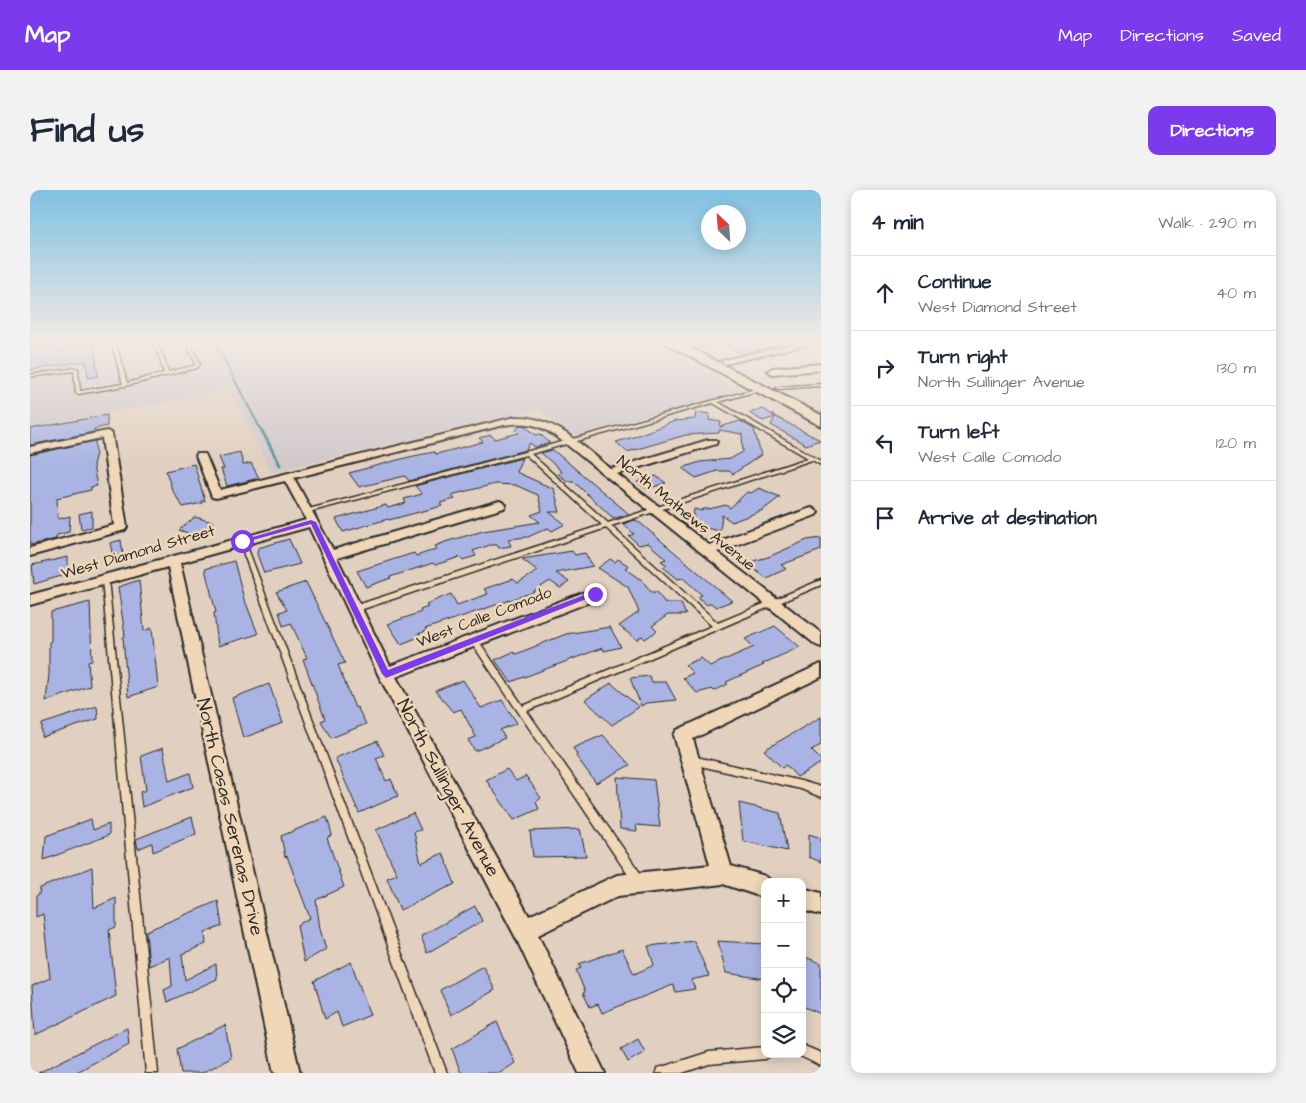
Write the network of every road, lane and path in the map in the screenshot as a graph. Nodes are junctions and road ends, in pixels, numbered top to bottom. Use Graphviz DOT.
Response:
graph roads {
  1 [pos="77,382"];
  2 [pos="135,382"];
  3 [pos="746,382"];
  4 [pos="767,382"];
  5 [pos="125,385"];
  6 [pos="821,385"];
  7 [pos="778,388"];
  8 [pos="759,389"];
  9 [pos="713,401"];
  10 [pos="820,417"];
  11 [pos="570,442"];
  12 [pos="712,442"];
  13 [pos="30,450"];
  14 [pos="527,453"];
  15 [pos="201,456"];
  16 [pos="812,458"];
  17 [pos="821,463"];
  18 [pos="609,473"];
  19 [pos="288,477"];
  20 [pos="500,505"];
  21 [pos="656,510"];
  22 [pos="812,512"];
  23 [pos="310,516"];
  24 [pos="607,526"];
  25 [pos="242,541"];
  26 [pos="706,551"];
  27 [pos="30,552"];
  28 [pos="329,556"];
  29 [pos="173,560"];
  30 [pos="105,579"];
  31 [pos="821,582"];
  32 [pos="595,594"];
  33 [pos="30,600"];
  34 [pos="772,602"];
  35 [pos="354,610"];
  36 [pos="717,626"];
  37 [pos="473,640"];
  38 [pos="821,641"];
  39 [pos="821,670"];
  40 [pos="386,674"];
  41 [pos="522,710"];
  42 [pos="691,760"];
  43 [pos="821,792"];
  44 [pos="723,874"];
  45 [pos="640,883"];
  46 [pos="761,886"];
  47 [pos="806,900"];
  48 [pos="821,904"];
  49 [pos="524,930"];
  50 [pos="761,1053"];
  51 [pos="806,1053"];
  52 [pos="821,1060"];
  53 [pos="152,1073"];
  54 [pos="287,1073"];
  55 [pos="441,1073"];
  56 [pos="592,1073"];
  57 [pos="662,1073"];
  1 -- 5 [label="lane"];
  2 -- 5 [label="lane"];
  3 -- 8 [label="main road"];
  4 -- 7 [label="main road"];
  6 -- 7 [label="lane"];
  7 -- 10 [label="main road"];
  8 -- 9 [label="lane"];
  8 -- 10 [label="main road"];
  9 -- 11 [label="lane"];
  9 -- 16 [label="lane"];
  11 -- 14 [label="lane"];
  11 -- 18 [label="street, North Mathews Avenue"];
  11 -- 19 [label="street, North Mathews Avenue"];
  12 -- 18 [label="street"];
  13 -- 27 [label="street"];
  14 -- 23 [label="lane"];
  14 -- 24 [label="lane"];
  15 -- 19 [label="street"];
  16 -- 17 [label="lane"];
  16 -- 21 [label="lane"];
  18 -- 21 [label="street, North Mathews Avenue"];
  19 -- 23 [label="street, North Sullinger Avenue"];
  20 -- 28 [label="street"];
  21 -- 24 [label="lane"];
  21 -- 26 [label="street, North Mathews Avenue"];
  22 -- 26 [label="street"];
  23 -- 25 [label="street, West Diamond Street"];
  23 -- 28 [label="street, North Sullinger Avenue"];
  24 -- 35 [label="lane"];
  24 -- 36 [label="lane"];
  25 -- 29 [label="street, West Diamond Street"];
  25 -- 55 [label="lane"];
  26 -- 34 [label="street, North Mathews Avenue"];
  28 -- 35 [label="street, North Sullinger Avenue"];
  29 -- 30 [label="street, West Diamond Street"];
  29 -- 54 [label="street, North Casas Serenas Drive"];
  30 -- 33 [label="street, West Diamond Street"];
  30 -- 53 [label="lane"];
  31 -- 34 [label="lane"];
  32 -- 37 [label="street, West Calle Comodo"];
  34 -- 36 [label="lane"];
  34 -- 38 [label="street, North Mathews Avenue"];
  35 -- 40 [label="street, North Sullinger Avenue"];
  36 -- 41 [label="lane"];
  37 -- 40 [label="street, West Calle Comodo"];
  37 -- 41 [label="lane"];
  39 -- 42 [label="street"];
  40 -- 49 [label="street, North Sullinger Avenue"];
  41 -- 45 [label="lane"];
  42 -- 43 [label="lane"];
  42 -- 44 [label="street"];
  44 -- 45 [label="street"];
  44 -- 46 [label="street"];
  45 -- 49 [label="street"];
  47 -- 48 [label="street"];
  49 -- 56 [label="street, North Sullinger Avenue"];
  50 -- 57 [label="lane"];
  51 -- 52 [label="lane"];
}
